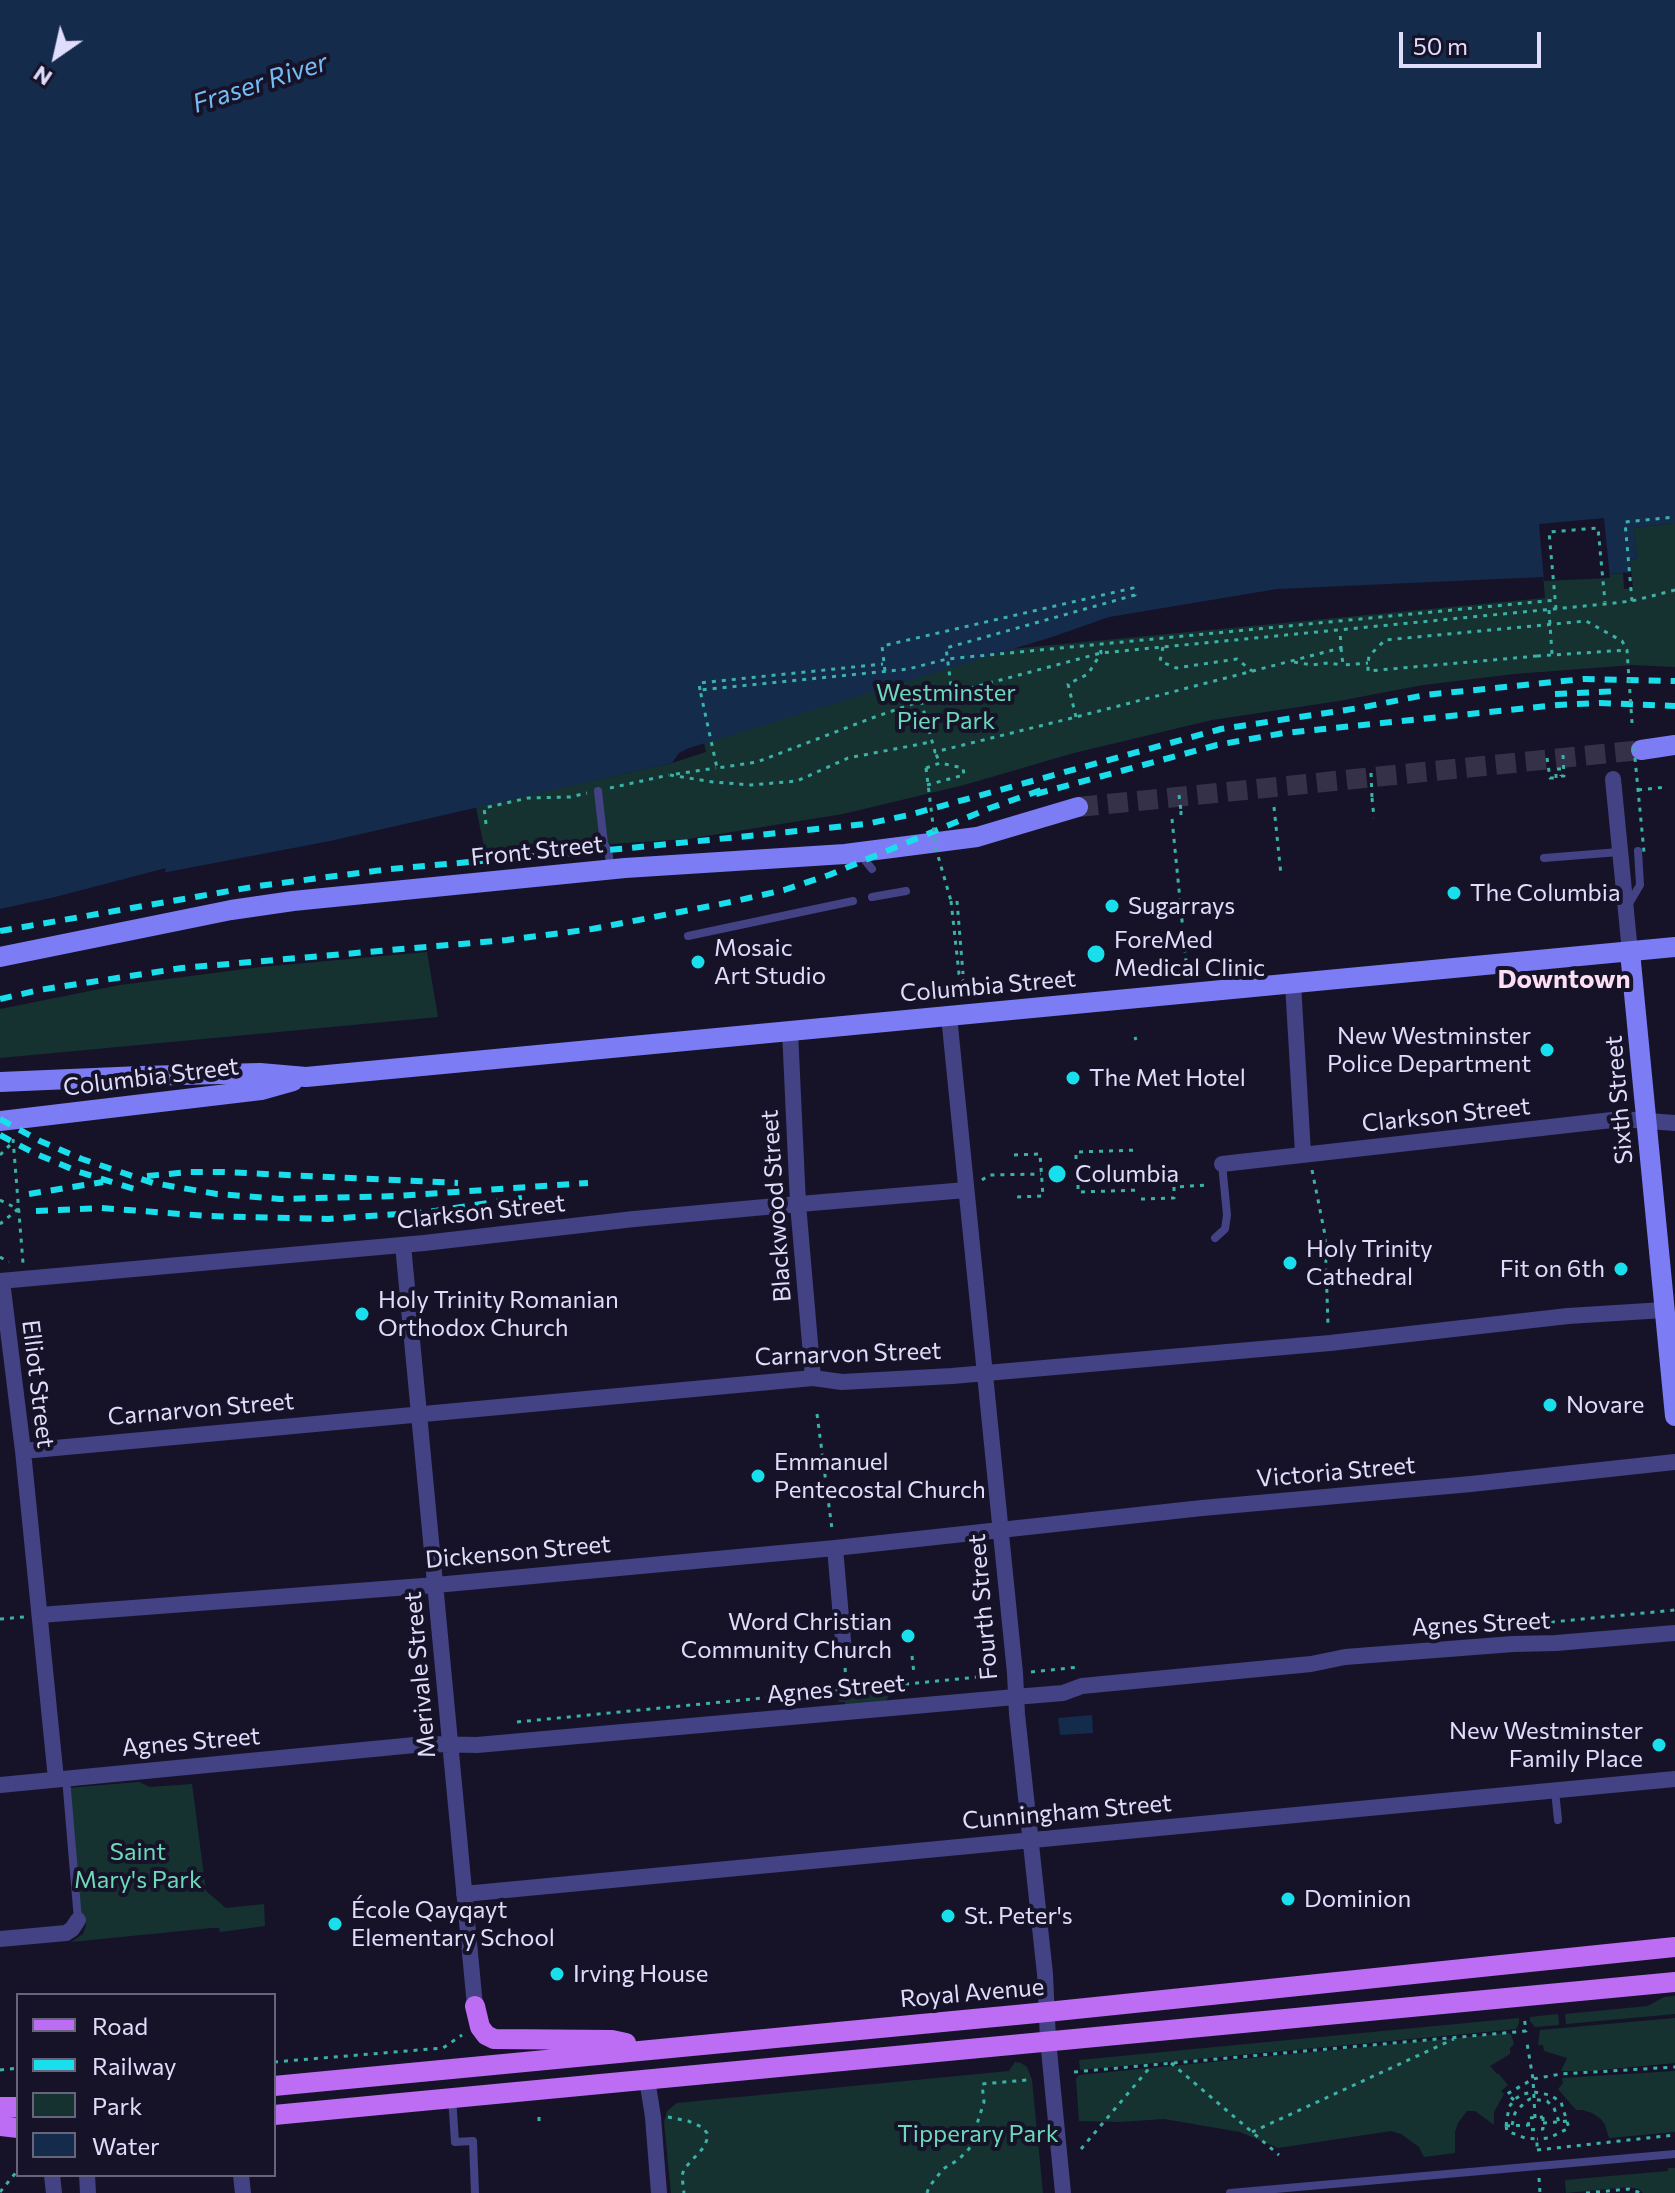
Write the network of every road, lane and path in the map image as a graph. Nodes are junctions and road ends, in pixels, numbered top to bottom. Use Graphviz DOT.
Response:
graph roads {
  1 [pos="1675,517"];
  2 [pos="1675,590"];
  3 [pos="1556,600"];
  4 [pos="1632,601"];
  5 [pos="1605,604"];
  6 [pos="1549,609"];
  7 [pos="1556,609"];
  8 [pos="1340,630"];
  9 [pos="1100,645"];
  10 [pos="1163,647"];
  11 [pos="1341,648"];
  12 [pos="1627,650"];
  13 [pos="1101,653"];
  14 [pos="1552,654"];
  15 [pos="947,659"];
  16 [pos="1290,661"];
  17 [pos="1368,663"];
  18 [pos="884,664"];
  19 [pos="1346,664"];
  20 [pos="885,671"];
  21 [pos="1252,671"];
  22 [pos="700,690"];
  23 [pos="952,693"];
  24 [pos="921,701"];
  25 [pos="1076,717"];
  26 [pos="1632,723"];
  27 [pos="931,742"];
  28 [pos="1675,745"];
  29 [pos="1638,749"];
  30 [pos="935,752"];
  31 [pos="1563,755"];
  32 [pos="1547,758"];
  33 [pos="940,763"];
  34 [pos="1371,773"];
  35 [pos="670,775"];
  36 [pos="1613,779"];
  37 [pos="927,785"];
  38 [pos="1666,787"];
  39 [pos="1638,790"];
  40 [pos="598,791"];
  41 [pos="1179,795"];
  42 [pos="1078,807"];
  43 [pos="1274,807"];
  44 [pos="1181,816"];
  45 [pos="1383,816"];
  46 [pos="1172,819"];
  47 [pos="1641,851"];
  48 [pos="858,852"];
  49 [pos="1619,852"];
  50 [pos="1544,858"];
  51 [pos="872,869"];
  52 [pos="611,870"];
  53 [pos="1281,875"];
  54 [pos="906,891"];
  55 [pos="872,897"];
  56 [pos="853,901"];
  57 [pos="957,901"];
  58 [pos="1625,911"];
  59 [pos="688,936"];
  60 [pos="1675,947"];
  61 [pos="1630,952"];
  62 [pos="0,957"];
  63 [pos="1186,961"];
  64 [pos="961,974"];
  65 [pos="965,984"];
  66 [pos="1293,984"];
  67 [pos="949,1016"];
  68 [pos="790,1031"];
  69 [pos="306,1077"];
  70 [pos="0,1082"];
  71 [pos="0,1121"];
  72 [pos="1647,1122"];
  73 [pos="1675,1123"];
  74 [pos="1139,1150"];
  75 [pos="1303,1153"];
  76 [pos="0,1155"];
  77 [pos="1014,1155"];
  78 [pos="1076,1159"];
  79 [pos="1222,1164"];
  80 [pos="1041,1174"];
  81 [pos="1003,1175"];
  82 [pos="1313,1175"];
  83 [pos="1078,1185"];
  84 [pos="1207,1185"];
  85 [pos="966,1190"];
  86 [pos="1141,1190"];
  87 [pos="1017,1197"];
  88 [pos="1141,1199"];
  89 [pos="0,1200"];
  90 [pos="798,1204"];
  91 [pos="18,1209"];
  92 [pos="0,1224"];
  93 [pos="1215,1238"];
  94 [pos="403,1245"];
  95 [pos="23,1270"];
  96 [pos="1,1281"];
  97 [pos="1670,1310"];
  98 [pos="1329,1329"];
  99 [pos="984,1373"];
  100 [pos="813,1378"];
  101 [pos="420,1414"];
  102 [pos="817,1414"];
  103 [pos="1675,1416"];
  104 [pos="23,1451"];
  105 [pos="1675,1462"];
  106 [pos="1001,1531"];
  107 [pos="834,1542"];
  108 [pos="436,1585"];
  109 [pos="1675,1610"];
  110 [pos="40,1615"];
  111 [pos="0,1619"];
  112 [pos="1572,1620"];
  113 [pos="1675,1633"];
  114 [pos="844,1652"];
  115 [pos="912,1656"];
  116 [pos="914,1674"];
  117 [pos="1004,1674"];
  118 [pos="1015,1697"];
  119 [pos="504,1723"];
  120 [pos="450,1744"];
  121 [pos="61,1778"];
  122 [pos="1675,1779"];
  123 [pos="0,1785"];
  124 [pos="1555,1791"];
  125 [pos="1558,1820"];
  126 [pos="1031,1840"];
  127 [pos="464,1894"];
  128 [pos="78,1920"];
  129 [pos="0,1939"];
  130 [pos="1675,1947"];
  131 [pos="1675,1982"];
  132 [pos="1523,1996"];
  133 [pos="475,2006"];
  134 [pos="1047,2012"];
  135 [pos="466,2032"];
  136 [pos="1457,2037"];
  137 [pos="1048,2040"];
  138 [pos="1527,2043"];
  139 [pos="645,2051"];
  140 [pos="276,2062"];
  141 [pos="1171,2063"];
  142 [pos="1152,2065"];
  143 [pos="1675,2067"];
  144 [pos="1074,2072"];
  145 [pos="647,2079"];
  146 [pos="1533,2079"];
  147 [pos="1027,2080"];
  148 [pos="276,2086"];
  149 [pos="1534,2092"];
  150 [pos="452,2097"];
  151 [pos="1534,2098"];
  152 [pos="1514,2101"];
  153 [pos="276,2115"];
  154 [pos="539,2117"];
  155 [pos="665,2117"];
  156 [pos="1535,2118"];
  157 [pos="1568,2121"];
  158 [pos="1559,2122"];
  159 [pos="1543,2123"];
  160 [pos="1512,2125"];
  161 [pos="1529,2125"];
  162 [pos="539,2126"];
  163 [pos="1506,2126"];
  164 [pos="1252,2132"];
  165 [pos="1675,2135"];
  166 [pos="1537,2139"];
  167 [pos="1081,2149"];
  168 [pos="1675,2154"];
  169 [pos="1279,2155"];
  170 [pos="16,2172"];
  171 [pos="1539,2180"];
  172 [pos="1311,2190"];
  173 [pos="0,2192"];
  174 [pos="475,2193"];
  175 [pos="659,2193"];
  176 [pos="684,2193"];
  177 [pos="927,2193"];
  178 [pos="1063,2193"];
  179 [pos="1230,2193"];
  180 [pos="1540,2193"];
  181 [pos="1586,2193"];
  182 [pos="1641,2193"];
  1 -- 4 [label="path"];
  2 -- 4 [label="path"];
  3 -- 5 [label="path"];
  3 -- 7 [label="path"];
  3 -- 9 [label="path"];
  4 -- 5 [label="path"];
  5 -- 7 [label="path"];
  6 -- 7 [label="path"];
  6 -- 8 [label="path"];
  6 -- 14 [label="path"];
  8 -- 10 [label="path"];
  8 -- 11 [label="path"];
  9 -- 13 [label="path"];
  9 -- 15 [label="path"];
  10 -- 13 [label="path"];
  10 -- 21 [label="path"];
  11 -- 16 [label="path"];
  11 -- 19 [label="path"];
  12 -- 14 [label="path"];
  12 -- 17 [label="path, bridge"];
  12 -- 26 [label="path, bridge"];
  13 -- 23 [label="path"];
  13 -- 25 [label="path"];
  14 -- 17 [label="path, bridge"];
  15 -- 18 [label="path"];
  15 -- 20 [label="path"];
  15 -- 23 [label="path"];
  16 -- 19 [label="path"];
  16 -- 21 [label="path"];
  17 -- 19 [label="path"];
  18 -- 20 [label="path"];
  18 -- 22 [label="path"];
  20 -- 22 [label="path"];
  21 -- 25 [label="path"];
  22 -- 24 [label="path"];
  23 -- 24 [label="path"];
  24 -- 27 [label="path"];
  25 -- 30 [label="path"];
  27 -- 30 [label="path"];
  27 -- 35 [label="path"];
  28 -- 29 [label="street"];
  29 -- 39 [label="path, bridge"];
  30 -- 33 [label="path"];
  31 -- 32 [label="path, bridge"];
  33 -- 37 [label="path, bridge"];
  33 -- 37 [label="path, bridge"];
  34 -- 45 [label="path, bridge"];
  36 -- 49 [label="street, Sixth Street"];
  37 -- 64 [label="path, bridge"];
  38 -- 39 [label="path"];
  39 -- 47 [label="path, bridge"];
  40 -- 52 [label="lane"];
  41 -- 44 [label="path, bridge"];
  42 -- 48 [label="street, Front Street"];
  43 -- 53 [label="path"];
  46 -- 63 [label="path"];
  47 -- 58 [label="lane"];
  48 -- 51 [label="lane"];
  48 -- 52 [label="street, Front Street"];
  49 -- 50 [label="lane"];
  49 -- 58 [label="street, Sixth Street"];
  52 -- 62 [label="street, Front Street"];
  54 -- 55 [label="lane"];
  56 -- 59 [label="lane"];
  57 -- 64 [label="path"];
  58 -- 61 [label="street, Sixth Street"];
  60 -- 61 [label="street, Columbia Street"];
  61 -- 66 [label="street, Columbia Street"];
  61 -- 72 [label="street, Sixth Street"];
  64 -- 65 [label="path"];
  66 -- 67 [label="street, Columbia Street"];
  66 -- 75 [label="street"];
  67 -- 68 [label="street, Columbia Street"];
  67 -- 85 [label="street, Fourth Street"];
  68 -- 69 [label="street, Columbia Street"];
  68 -- 90 [label="street, Blackwood Street"];
  69 -- 70 [label="street, Columbia Street"];
  69 -- 71 [label="street, Columbia Street"];
  72 -- 73 [label="street, Clarkson Street"];
  72 -- 75 [label="street, Clarkson Street"];
  72 -- 97 [label="street, Sixth Street"];
  74 -- 78 [label="path"];
  75 -- 79 [label="street, Clarkson Street"];
  76 -- 91 [label="path"];
  77 -- 80 [label="path"];
  79 -- 93 [label="lane"];
  80 -- 81 [label="path"];
  80 -- 87 [label="path"];
  82 -- 98 [label="path"];
  83 -- 86 [label="path"];
  84 -- 88 [label="path"];
  85 -- 90 [label="street, Clarkson Street"];
  85 -- 99 [label="street, Fourth Street"];
  89 -- 91 [label="path"];
  90 -- 94 [label="street, Clarkson Street"];
  90 -- 100 [label="street, Blackwood Street"];
  91 -- 92 [label="path"];
  91 -- 95 [label="path"];
  94 -- 96 [label="street, Clarkson Street"];
  94 -- 101 [label="street, Merivale Street"];
  96 -- 104 [label="street, Elliot Street"];
  97 -- 99 [label="street, Carnarvon Street"];
  97 -- 103 [label="street, Sixth Street"];
  99 -- 100 [label="street, Carnarvon Street"];
  99 -- 106 [label="street, Fourth Street"];
  100 -- 101 [label="street, Carnarvon Street"];
  101 -- 104 [label="street, Carnarvon Street"];
  101 -- 108 [label="street, Merivale Street"];
  102 -- 107 [label="path"];
  104 -- 110 [label="street, Elliot Street"];
  105 -- 106 [label="street, Victoria Street"];
  106 -- 107 [label="street, Dickenson Street"];
  106 -- 118 [label="street, Fourth Street"];
  107 -- 108 [label="street, Dickenson Street"];
  107 -- 114 [label="street"];
  108 -- 110 [label="street, Dickenson Street"];
  108 -- 120 [label="street, Merivale Street"];
  109 -- 112 [label="path"];
  110 -- 111 [label="path"];
  110 -- 121 [label="street, Elliot Street"];
  113 -- 118 [label="street, Agnes Street"];
  115 -- 116 [label="path"];
  117 -- 119 [label="path"];
  118 -- 120 [label="street, Agnes Street"];
  118 -- 126 [label="street, Fourth Street"];
  120 -- 121 [label="street, Agnes Street"];
  120 -- 127 [label="street, Merivale Street"];
  121 -- 123 [label="street, Agnes Street"];
  121 -- 128 [label="lane"];
  122 -- 124 [label="street, Cunningham Street"];
  124 -- 125 [label="lane"];
  124 -- 126 [label="street, Cunningham Street"];
  126 -- 127 [label="street, Cunningham Street"];
  126 -- 134 [label="street, Fourth Street"];
  127 -- 133 [label="street, Merivale Street"];
  128 -- 129 [label="street"];
  130 -- 134 [label="main road, Royal Avenue"];
  131 -- 132 [label="main road"];
  132 -- 136 [label="path"];
  132 -- 137 [label="main road"];
  133 -- 139 [label="main road"];
  134 -- 137 [label="street, Fourth Street"];
  134 -- 139 [label="main road, Royal Avenue"];
  135 -- 140 [label="path"];
  136 -- 141 [label="path"];
  136 -- 164 [label="path"];
  137 -- 145 [label="main road"];
  137 -- 178 [label="street, Fourth Street"];
  138 -- 146 [label="path"];
  139 -- 148 [label="main road, Royal Avenue"];
  141 -- 142 [label="path"];
  141 -- 164 [label="path"];
  142 -- 144 [label="path"];
  142 -- 167 [label="path"];
  143 -- 146 [label="path"];
  145 -- 150 [label="main road"];
  145 -- 175 [label="street"];
  146 -- 149 [label="path"];
  146 -- 152 [label="path"];
  147 -- 177 [label="path"];
  149 -- 151 [label="path"];
  149 -- 152 [label="path"];
  149 -- 157 [label="path"];
  150 -- 153 [label="main road"];
  150 -- 174 [label="lane"];
  151 -- 156 [label="path"];
  151 -- 158 [label="path"];
  151 -- 160 [label="path"];
  152 -- 163 [label="path"];
  154 -- 162 [label="path"];
  155 -- 176 [label="path"];
  156 -- 159 [label="path"];
  156 -- 161 [label="path"];
  157 -- 158 [label="path"];
  157 -- 166 [label="path"];
  158 -- 159 [label="path"];
  159 -- 161 [label="path"];
  160 -- 161 [label="path"];
  160 -- 163 [label="path"];
  163 -- 166 [label="path"];
  164 -- 169 [label="path"];
  165 -- 166 [label="path"];
  168 -- 172 [label="lane"];
  170 -- 173 [label="path"];
  171 -- 180 [label="path"];
  172 -- 179 [label="lane"];
  181 -- 182 [label="path"];
}
